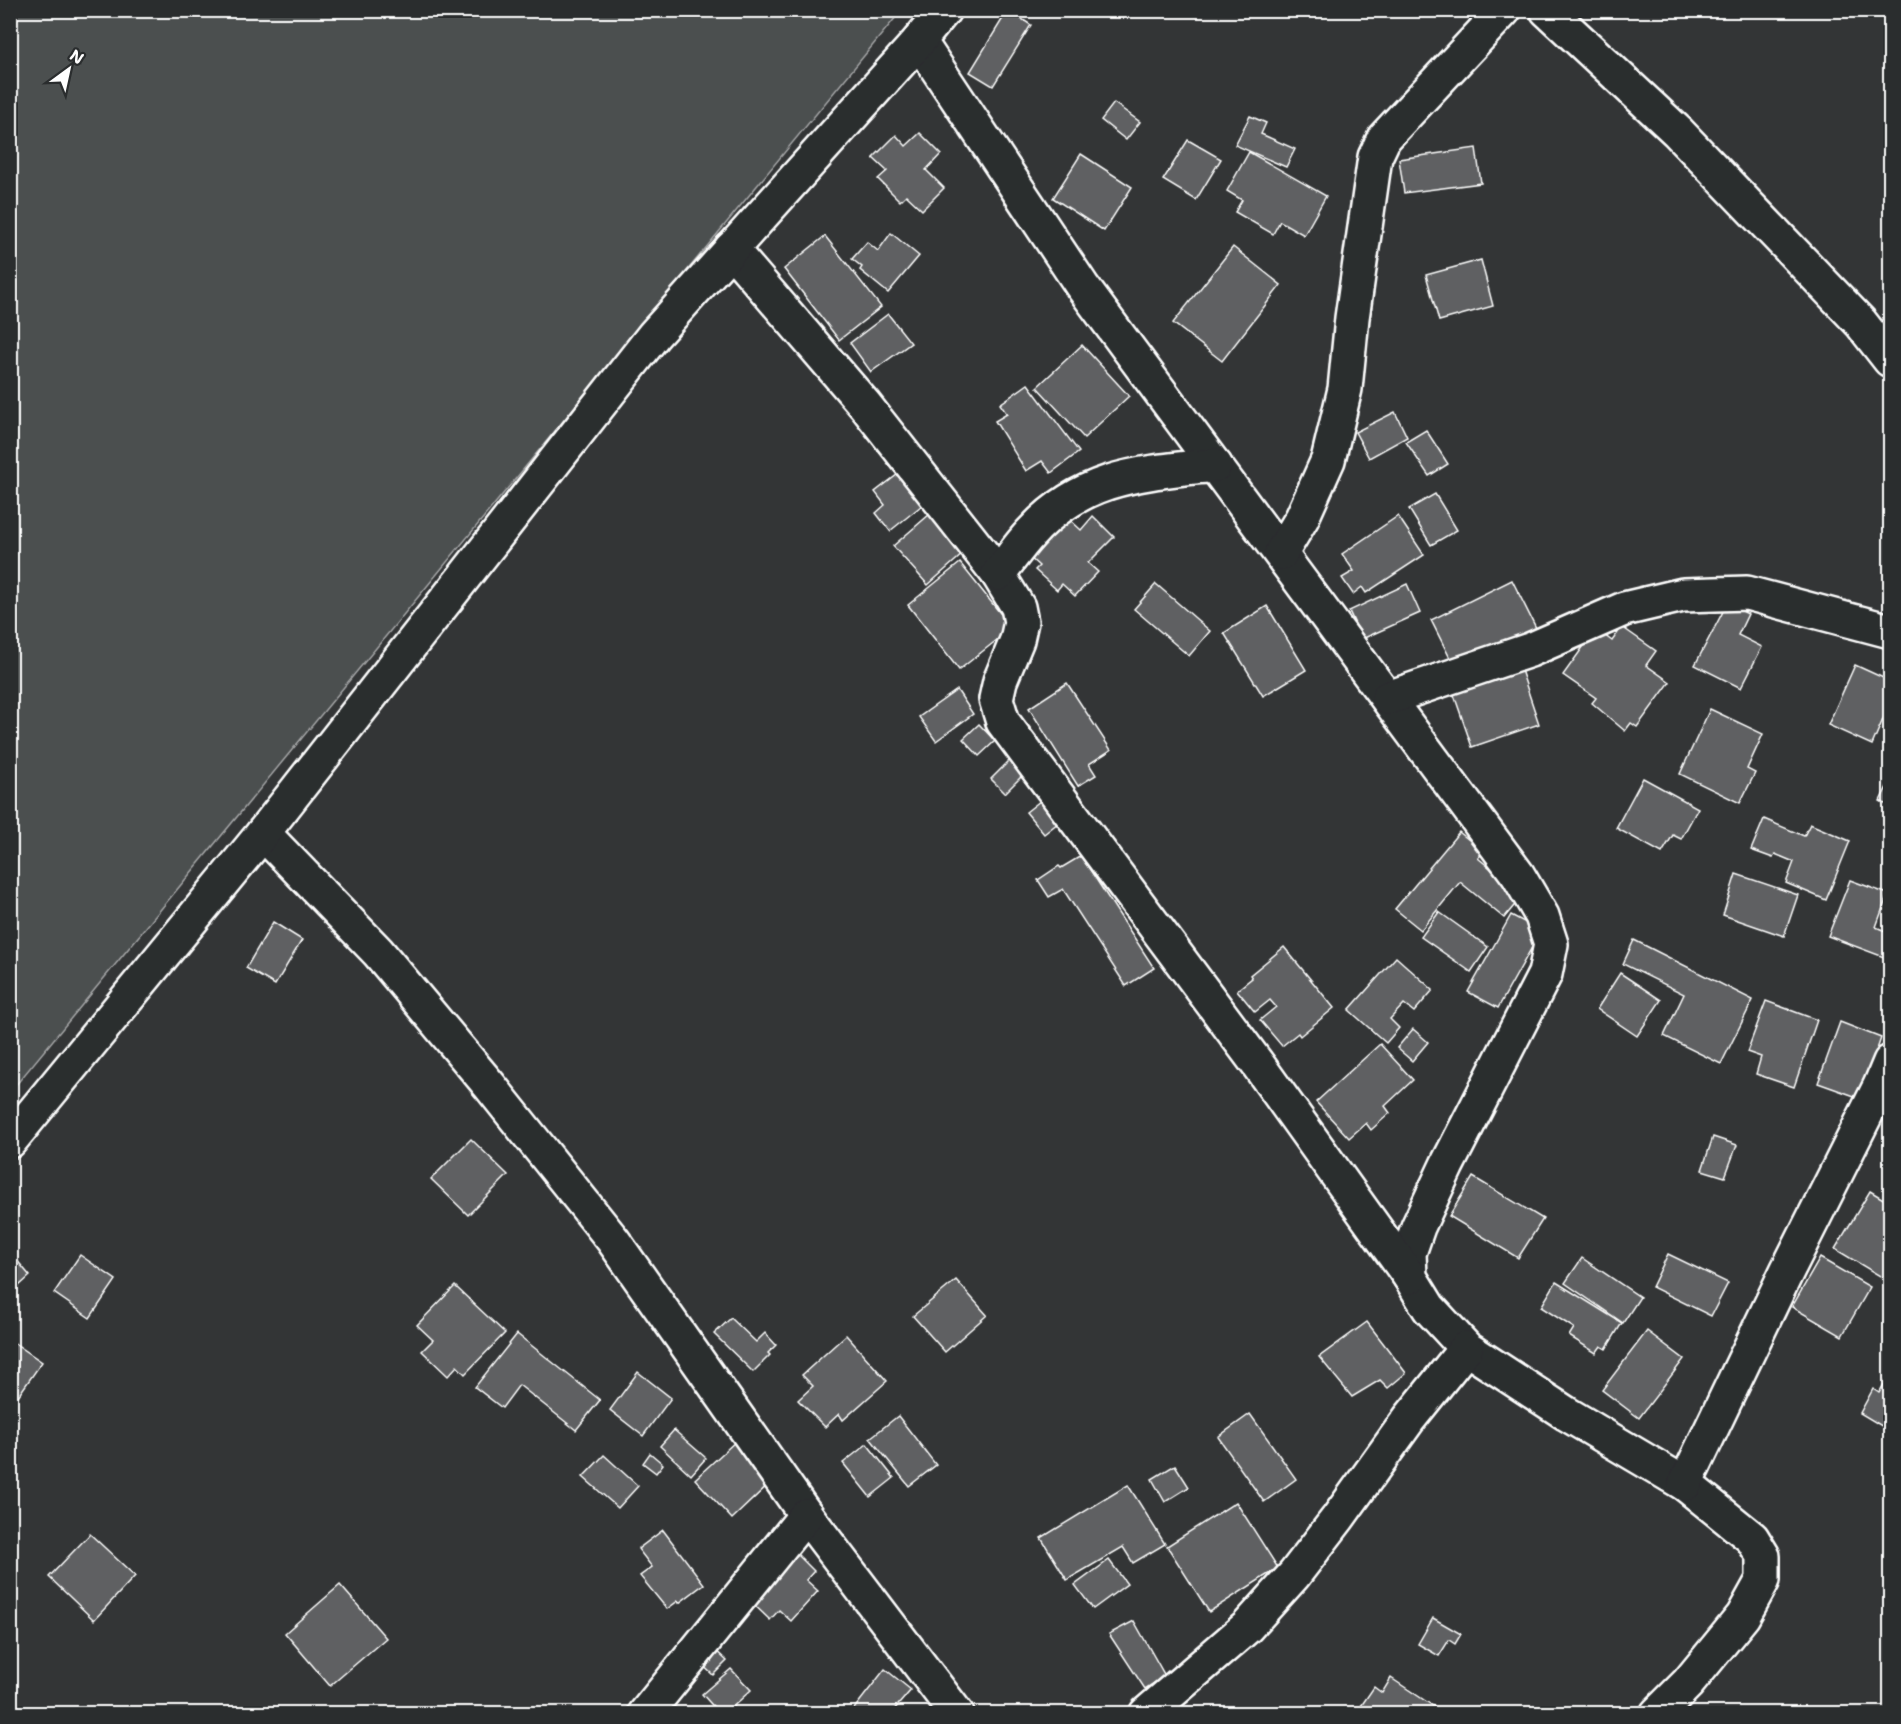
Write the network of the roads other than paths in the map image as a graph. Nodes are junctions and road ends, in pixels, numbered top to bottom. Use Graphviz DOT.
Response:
graph roads {
  1 [pos="944,10"];
  2 [pos="1504,10"];
  3 [pos="1547,10"];
  4 [pos="919,42"];
  5 [pos="731,249"];
  6 [pos="1890,360"];
  7 [pos="1215,465"];
  8 [pos="1281,553"];
  9 [pos="998,574"];
  10 [pos="1890,631"];
  11 [pos="1388,698"];
  12 [pos="263,833"];
  13 [pos="1890,1062"];
  14 [pos="10,1141"];
  15 [pos="1410,1277"];
  16 [pos="1466,1348"];
  17 [pos="1685,1484"];
  18 [pos="806,1515"];
  19 [pos="645,1713"];
  20 [pos="957,1713"];
  21 [pos="1146,1713"];
  22 [pos="1657,1713"];
  1 -- 4 [label="street"];
  2 -- 8 [label="street"];
  3 -- 6 [label="street"];
  4 -- 5 [label="street"];
  4 -- 7 [label="street"];
  5 -- 9 [label="street"];
  5 -- 12 [label="street"];
  7 -- 8 [label="street"];
  7 -- 9 [label="street"];
  8 -- 11 [label="street"];
  9 -- 15 [label="street"];
  10 -- 11 [label="street"];
  11 -- 15 [label="street"];
  12 -- 14 [label="street"];
  12 -- 18 [label="street"];
  13 -- 17 [label="street"];
  15 -- 16 [label="street"];
  16 -- 17 [label="street"];
  16 -- 21 [label="street"];
  17 -- 22 [label="street"];
  18 -- 19 [label="street"];
  18 -- 20 [label="street"];
}
